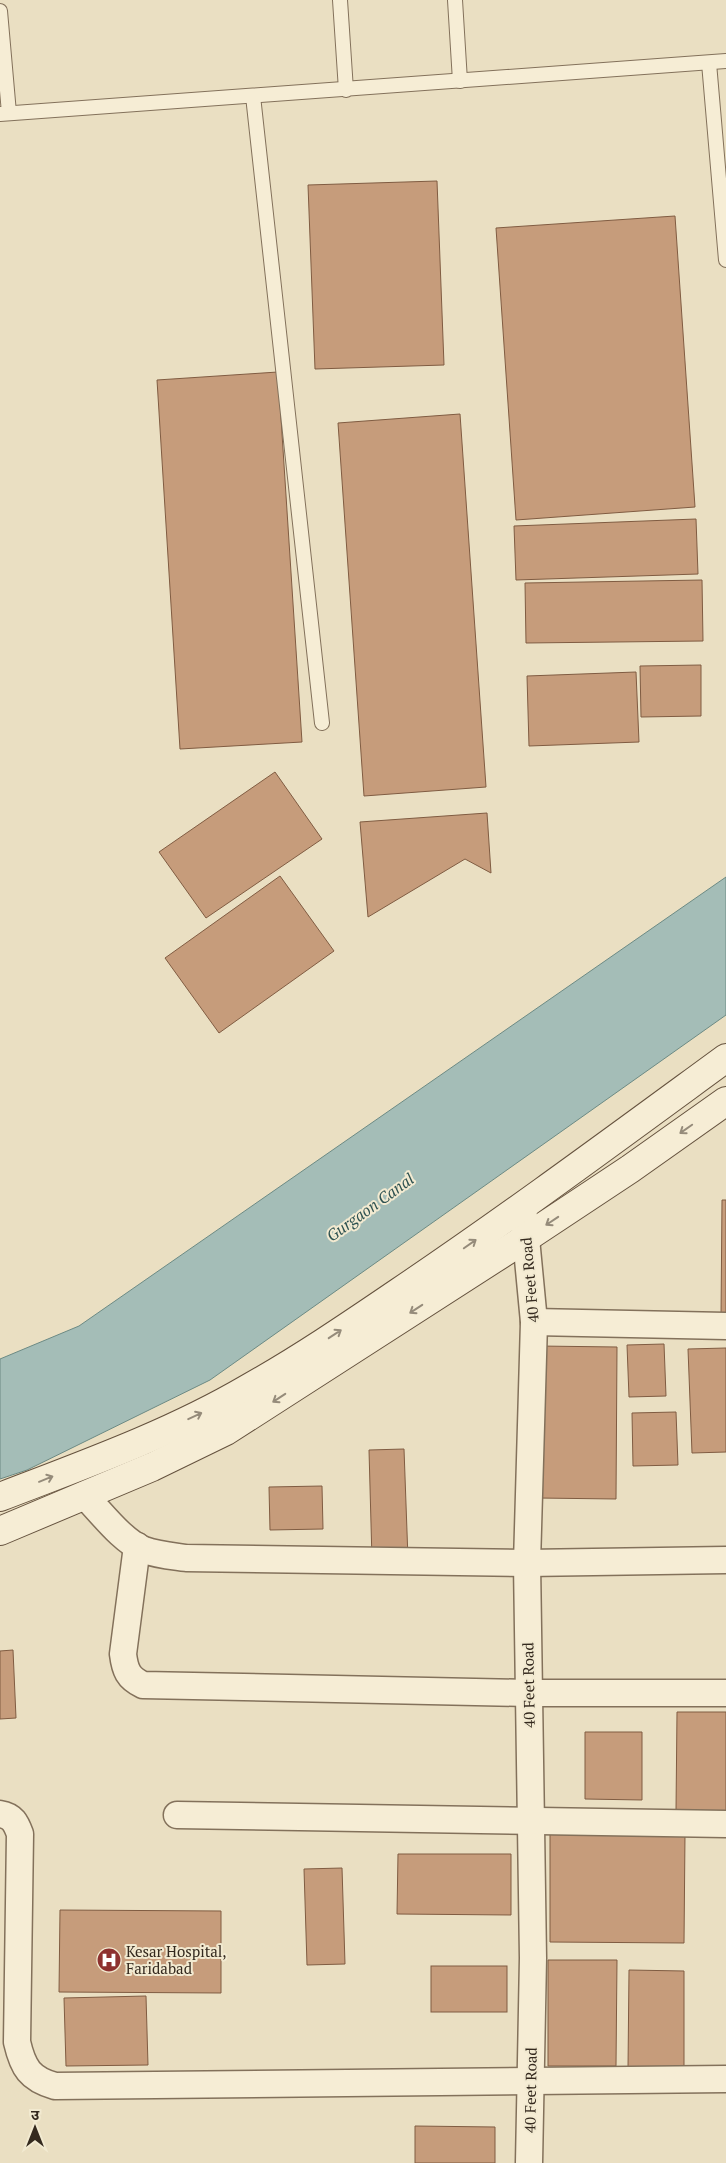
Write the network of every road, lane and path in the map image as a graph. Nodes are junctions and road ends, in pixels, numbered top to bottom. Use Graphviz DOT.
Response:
graph roads {
  1 [pos="340,0"];
  2 [pos="455,0"];
  3 [pos="0,11"];
  4 [pos="726,61"];
  5 [pos="710,63"];
  6 [pos="460,81"];
  7 [pos="346,90"];
  8 [pos="253,96"];
  9 [pos="4,113"];
  10 [pos="726,260"];
  11 [pos="322,723"];
  12 [pos="726,1058"];
  13 [pos="726,1101"];
  14 [pos="523,1207"];
  15 [pos="526,1238"];
  16 [pos="534,1322"];
  17 [pos="726,1326"];
  18 [pos="84,1495"];
  19 [pos="0,1497"];
  20 [pos="0,1531"];
  21 [pos="137,1546"];
  22 [pos="726,1560"];
  23 [pos="527,1563"];
  24 [pos="528,1693"];
  25 [pos="726,1693"];
  26 [pos="0,1814"];
  27 [pos="177,1815"];
  28 [pos="531,1822"];
  29 [pos="726,1824"];
  30 [pos="726,2079"];
  31 [pos="529,2081"];
  32 [pos="529,2163"];
  1 -- 7 [label="lane"];
  2 -- 6 [label="lane"];
  3 -- 9 [label="lane"];
  4 -- 5 [label="lane"];
  5 -- 6 [label="lane"];
  5 -- 10 [label="lane"];
  6 -- 7 [label="lane"];
  7 -- 8 [label="lane"];
  8 -- 9 [label="lane"];
  8 -- 11 [label="lane"];
  12 -- 14 [label="main road"];
  13 -- 15 [label="main road, one-way"];
  14 -- 15 [label="street, 40 Feet Road"];
  19 -- 14 [label="main road, one-way"];
  15 -- 16 [label="street, 40 Feet Road"];
  15 -- 18 [label="main road, one-way"];
  16 -- 17 [label="street"];
  16 -- 23 [label="street, 40 Feet Road"];
  18 -- 20 [label="main road"];
  18 -- 21 [label="street"];
  21 -- 23 [label="street"];
  21 -- 24 [label="street"];
  22 -- 23 [label="street"];
  23 -- 24 [label="street, 40 Feet Road"];
  24 -- 25 [label="street"];
  24 -- 28 [label="street, 40 Feet Road"];
  26 -- 31 [label="street"];
  27 -- 28 [label="street"];
  28 -- 29 [label="street"];
  28 -- 31 [label="street, 40 Feet Road"];
  30 -- 31 [label="street"];
  31 -- 32 [label="street, 40 Feet Road"];
}
